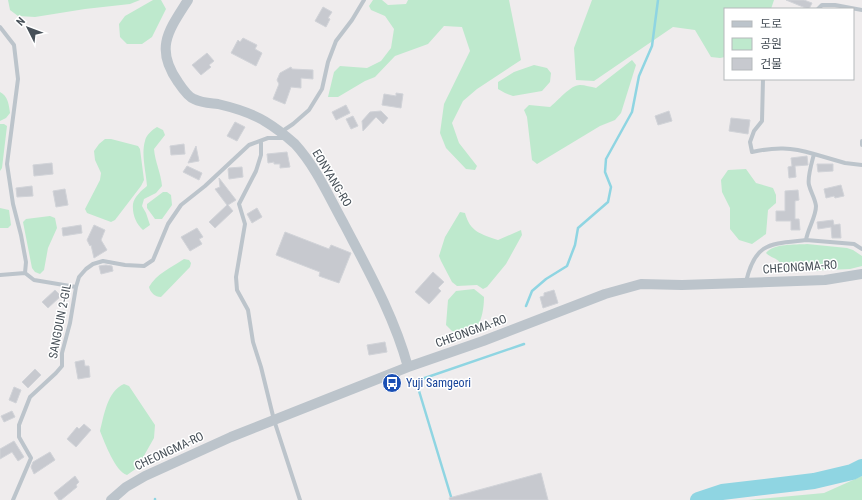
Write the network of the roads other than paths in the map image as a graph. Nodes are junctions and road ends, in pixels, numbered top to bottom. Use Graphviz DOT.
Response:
graph roads {
  1 [pos="188,0"];
  2 [pos="364,0"];
  3 [pos="819,8"];
  4 [pos="851,8"];
  5 [pos="0,28"];
  6 [pos="764,80"];
  7 [pos="284,135"];
  8 [pos="862,140"];
  9 [pos="261,141"];
  10 [pos="862,145"];
  11 [pos="814,154"];
  12 [pos="862,165"];
  13 [pos="806,240"];
  14 [pos="862,249"];
  15 [pos="25,273"];
  16 [pos="862,274"];
  17 [pos="0,275"];
  18 [pos="746,283"];
  19 [pos="76,287"];
  20 [pos="408,367"];
  21 [pos="274,420"];
  22 [pos="13,500"];
  23 [pos="111,500"];
  24 [pos="300,500"];
  1 -- 7 [label="street, EONYANG-RO"];
  2 -- 7 [label="lane"];
  3 -- 4 [label="lane"];
  5 -- 15 [label="lane"];
  6 -- 11 [label="lane"];
  7 -- 9 [label="lane, SANGDUN 2-GIL"];
  7 -- 20 [label="street, EONYANG-RO"];
  8 -- 10 [label="lane"];
  9 -- 19 [label="lane, SANGDUN 2-GIL"];
  9 -- 21 [label="lane"];
  11 -- 12 [label="lane"];
  11 -- 13 [label="lane"];
  13 -- 14 [label="lane"];
  13 -- 18 [label="lane"];
  15 -- 17 [label="lane"];
  15 -- 19 [label="lane"];
  16 -- 18 [label="street, CHEONGMA-RO"];
  18 -- 20 [label="street, CHEONGMA-RO"];
  19 -- 22 [label="lane, SANGDUN 2-GIL"];
  20 -- 21 [label="street, CHEONGMA-RO"];
  21 -- 23 [label="street, CHEONGMA-RO"];
  21 -- 24 [label="lane"];
}
